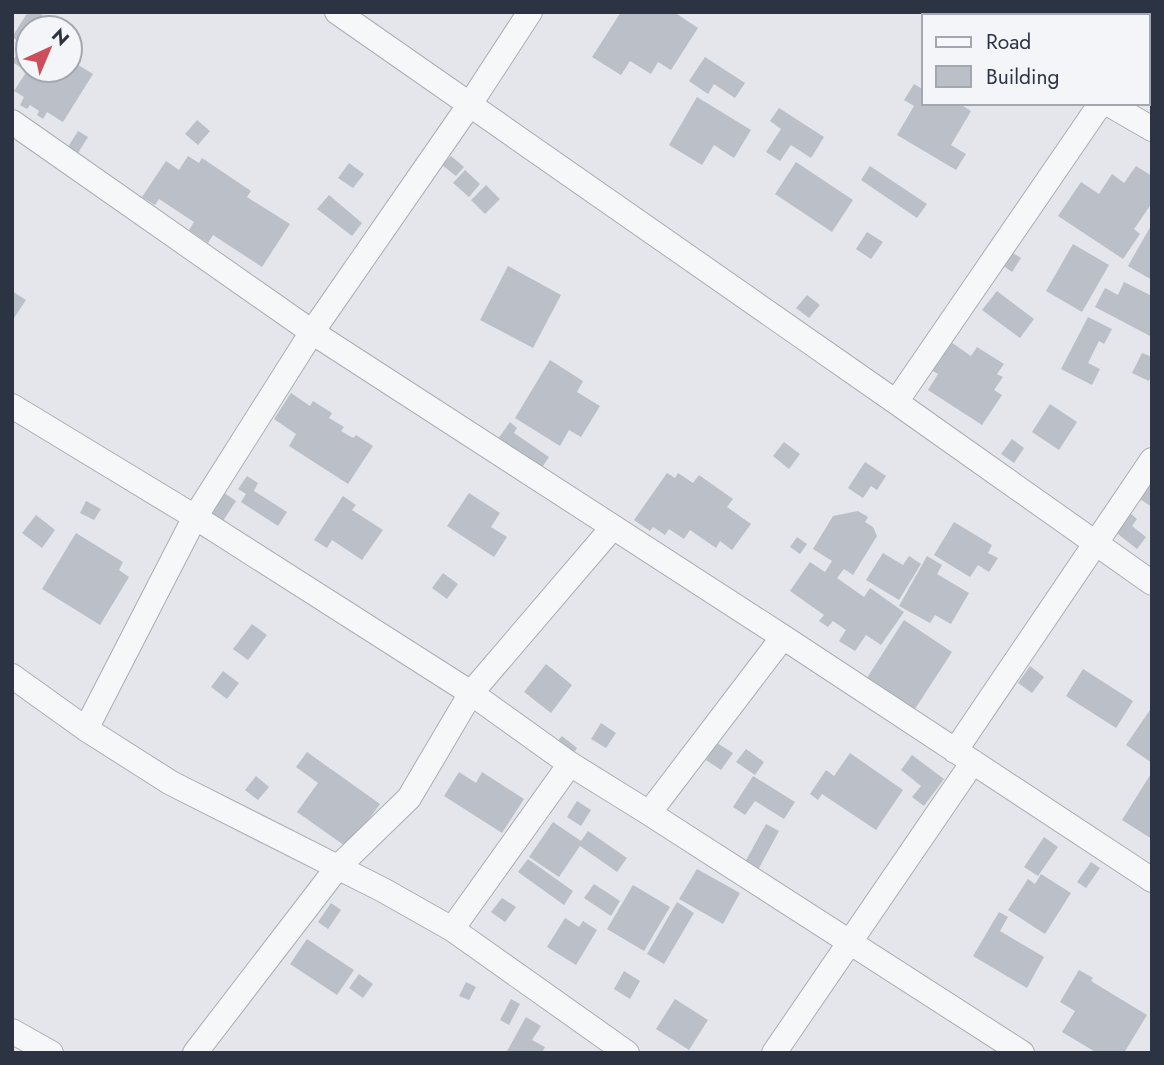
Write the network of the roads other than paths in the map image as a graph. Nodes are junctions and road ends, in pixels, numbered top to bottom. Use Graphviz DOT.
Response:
graph roads {
  1 [pos="337,12"];
  2 [pos="530,12"];
  3 [pos="470,104"];
  4 [pos="1100,105"];
  5 [pos="1111,105"];
  6 [pos="12,122"];
  7 [pos="1150,123"];
  8 [pos="312,332"];
  9 [pos="896,402"];
  10 [pos="12,406"];
  11 [pos="1152,460"];
  12 [pos="195,517"];
  13 [pos="613,527"];
  14 [pos="1096,544"];
  15 [pos="1152,583"];
  16 [pos="783,637"];
  17 [pos="12,676"];
  18 [pos="471,693"];
  19 [pos="86,729"];
  20 [pos="964,756"];
  21 [pos="570,764"];
  22 [pos="649,813"];
  23 [pos="337,868"];
  24 [pos="1152,880"];
  25 [pos="452,929"];
  26 [pos="850,941"];
  27 [pos="12,1031"];
  28 [pos="623,1052"];
  29 [pos="51,1053"];
  30 [pos="195,1053"];
  31 [pos="774,1053"];
  32 [pos="1022,1053"];
  1 -- 3 [label="street"];
  2 -- 3 [label="street"];
  3 -- 8 [label="street"];
  3 -- 9 [label="street"];
  4 -- 9 [label="street"];
  5 -- 7 [label="street"];
  6 -- 8 [label="street"];
  8 -- 12 [label="street"];
  8 -- 13 [label="street"];
  9 -- 14 [label="street"];
  10 -- 12 [label="street"];
  11 -- 14 [label="street"];
  12 -- 18 [label="street"];
  12 -- 19 [label="street"];
  13 -- 16 [label="street"];
  13 -- 18 [label="street"];
  14 -- 15 [label="street"];
  14 -- 20 [label="street"];
  16 -- 20 [label="street"];
  16 -- 22 [label="street"];
  17 -- 19 [label="street"];
  18 -- 21 [label="street"];
  18 -- 23 [label="street"];
  19 -- 23 [label="street"];
  20 -- 24 [label="street"];
  20 -- 26 [label="street"];
  21 -- 22 [label="street"];
  21 -- 25 [label="street"];
  22 -- 26 [label="street"];
  23 -- 25 [label="street"];
  23 -- 30 [label="street"];
  25 -- 28 [label="street"];
  26 -- 31 [label="street"];
  26 -- 32 [label="street"];
  27 -- 29 [label="street"];
}
